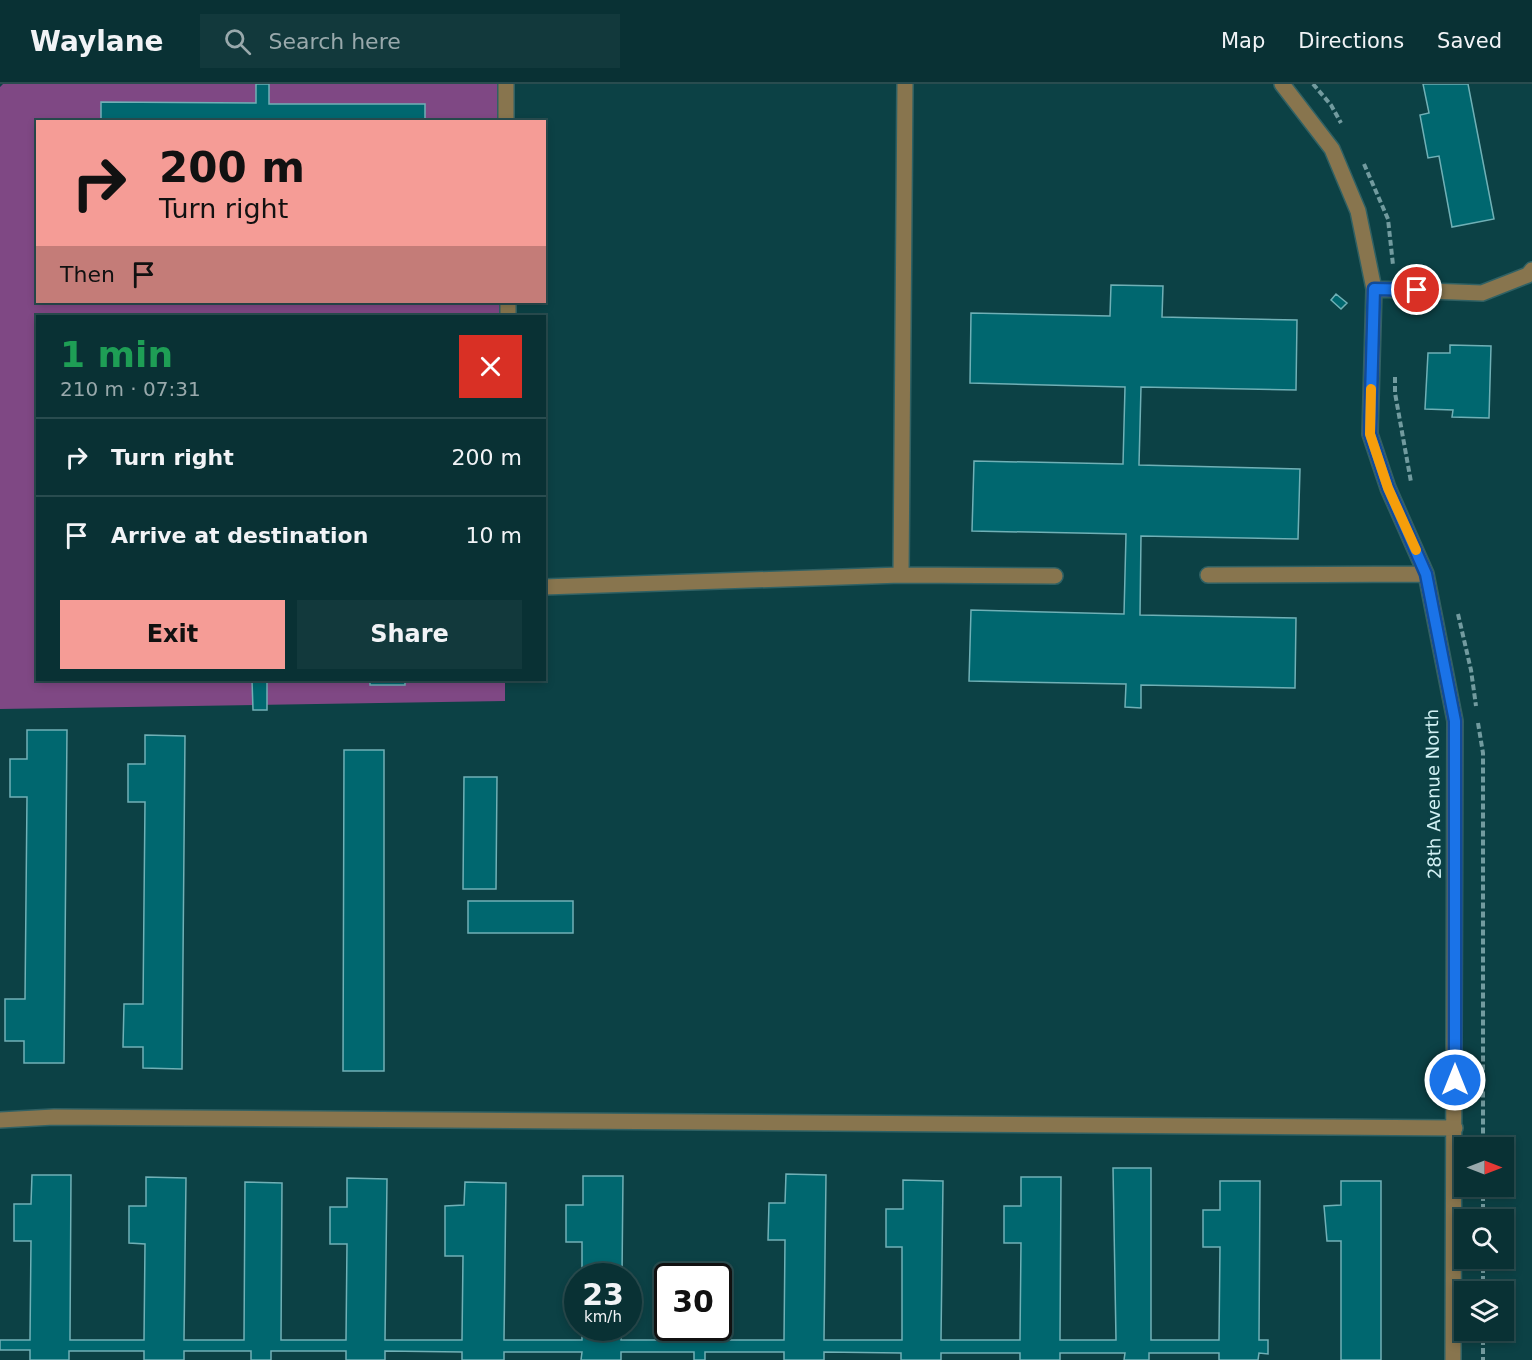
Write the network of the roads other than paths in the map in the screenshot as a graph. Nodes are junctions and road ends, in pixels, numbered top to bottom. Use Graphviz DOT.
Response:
graph roads {
  1 [pos="506,84"];
  2 [pos="905,84"];
  3 [pos="1282,84"];
  4 [pos="506,120"];
  5 [pos="1532,270"];
  6 [pos="1374,289"];
  7 [pos="1426,574"];
  8 [pos="901,575"];
  9 [pos="1208,575"];
  10 [pos="1055,576"];
  11 [pos="546,587"];
  12 [pos="0,1120"];
  13 [pos="1455,1128"];
  14 [pos="1453,1360"];
  1 -- 4 [label="street"];
  2 -- 8 [label="street"];
  3 -- 6 [label="street, 28th Avenue North"];
  5 -- 6 [label="street"];
  6 -- 7 [label="street, 28th Avenue North"];
  7 -- 9 [label="street"];
  7 -- 13 [label="street, 28th Avenue North"];
  8 -- 10 [label="street"];
  8 -- 11 [label="street"];
  12 -- 13 [label="street"];
  13 -- 14 [label="street, 28th Avenue North"];
}
